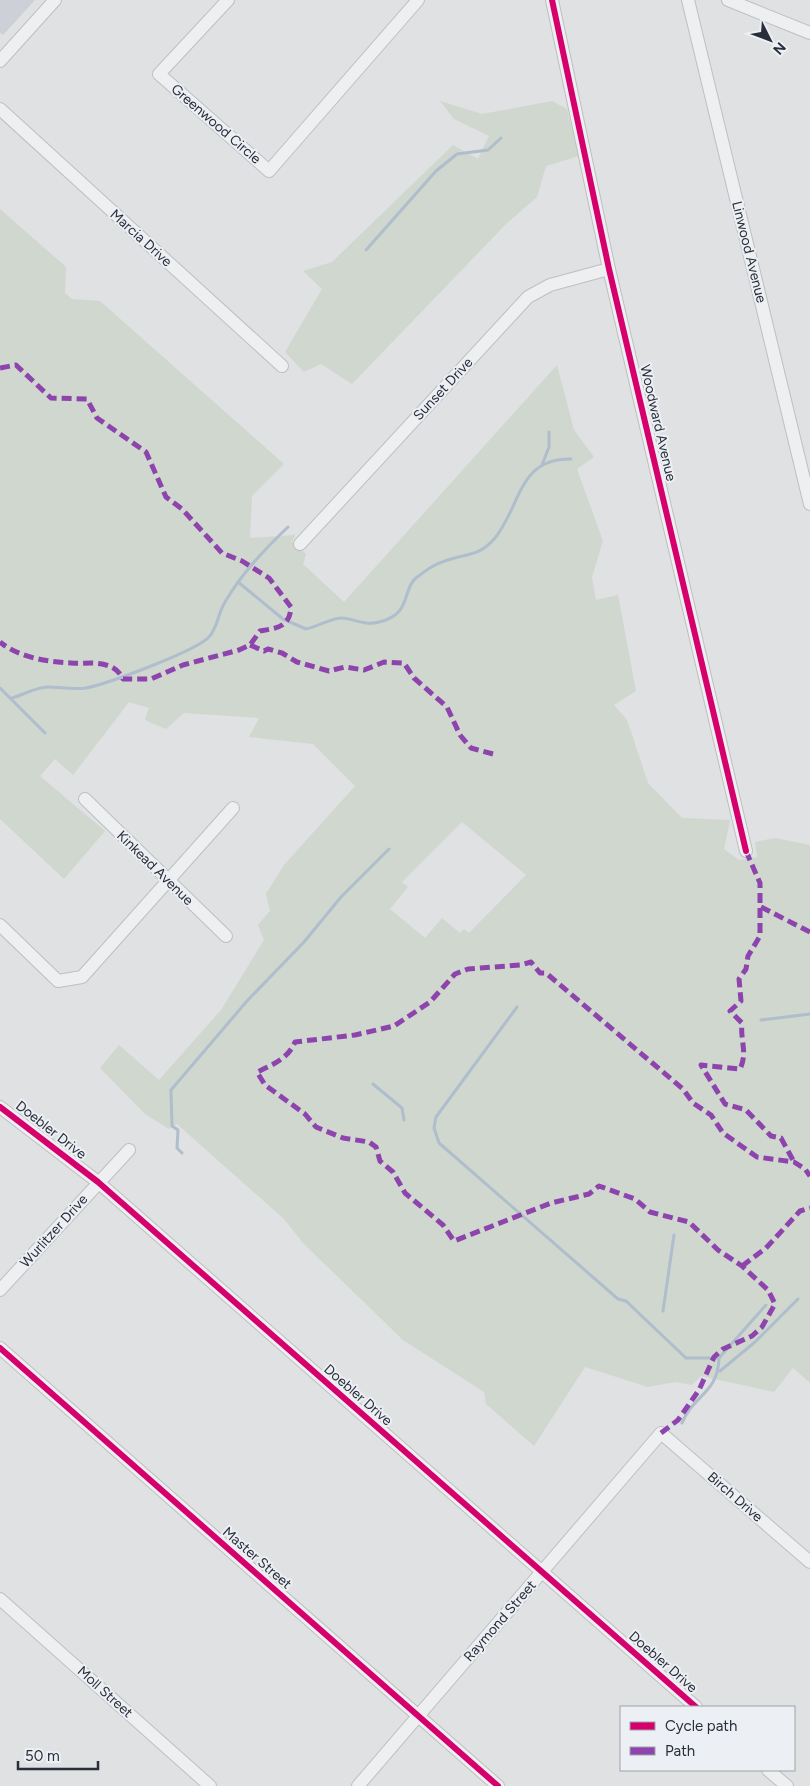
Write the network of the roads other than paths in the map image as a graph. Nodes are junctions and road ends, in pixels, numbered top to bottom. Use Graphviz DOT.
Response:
graph roads {
  1 [pos="56,0"];
  2 [pos="228,0"];
  3 [pos="418,0"];
  4 [pos="552,0"];
  5 [pos="688,0"];
  6 [pos="728,0"];
  7 [pos="810,33"];
  8 [pos="0,61"];
  9 [pos="0,109"];
  10 [pos="609,269"];
  11 [pos="282,366"];
  12 [pos="810,504"];
  13 [pos="300,544"];
  14 [pos="84,799"];
  15 [pos="233,808"];
  16 [pos="746,851"];
  17 [pos="168,881"];
  18 [pos="0,925"];
  19 [pos="226,936"];
  20 [pos="0,1107"];
  21 [pos="129,1150"];
  22 [pos="98,1182"];
  23 [pos="0,1290"];
  24 [pos="0,1348"];
  25 [pos="661,1433"];
  26 [pos="810,1562"];
  27 [pos="541,1573"];
  28 [pos="0,1599"];
  29 [pos="695,1706"];
  30 [pos="418,1716"];
  31 [pos="769,1771"];
  32 [pos="210,1786"];
  33 [pos="358,1786"];
  34 [pos="498,1786"];
  35 [pos="787,1786"];
  1 -- 8 [label="street"];
  2 -- 3 [label="street, Greenwood Circle"];
  4 -- 10 [label="street, Woodward Avenue"];
  5 -- 12 [label="street, Linwood Avenue"];
  6 -- 7 [label="street"];
  9 -- 11 [label="street, Marcia Drive"];
  10 -- 13 [label="street, Sunset Drive"];
  10 -- 16 [label="street, Woodward Avenue"];
  14 -- 17 [label="street, Kinkead Avenue"];
  15 -- 17 [label="street"];
  17 -- 18 [label="street"];
  17 -- 19 [label="street, Kinkead Avenue"];
  20 -- 22 [label="street, Doebler Drive"];
  21 -- 22 [label="street, Wurlitzer Drive"];
  22 -- 23 [label="street, Wurlitzer Drive"];
  22 -- 27 [label="street, Doebler Drive"];
  24 -- 30 [label="street, Master Street"];
  25 -- 26 [label="street, Birch Drive"];
  25 -- 27 [label="street, Raymond Street"];
  27 -- 29 [label="street, Doebler Drive"];
  27 -- 30 [label="street, Raymond Street"];
  28 -- 32 [label="street, Moll Street"];
  30 -- 33 [label="street, Raymond Street"];
  30 -- 34 [label="street, Master Street"];
  31 -- 35 [label="street"];
}
